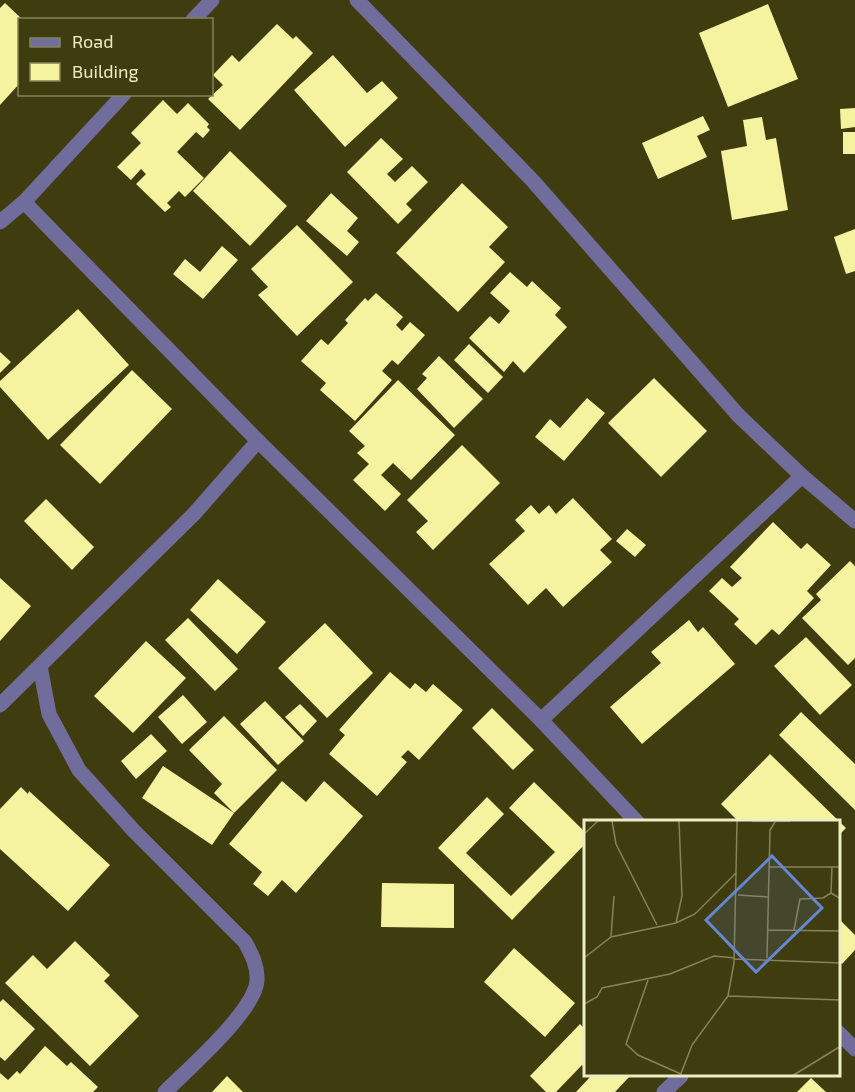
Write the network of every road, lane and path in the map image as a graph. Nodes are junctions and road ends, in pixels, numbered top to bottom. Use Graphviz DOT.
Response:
graph roads {
  1 [pos="212,0"];
  2 [pos="357,0"];
  3 [pos="195,18"];
  4 [pos="122,96"];
  5 [pos="24,202"];
  6 [pos="0,222"];
  7 [pos="258,441"];
  8 [pos="802,476"];
  9 [pos="855,520"];
  10 [pos="40,666"];
  11 [pos="0,705"];
  12 [pos="541,720"];
  13 [pos="635,820"];
  14 [pos="840,1034"];
  15 [pos="855,1049"];
  16 [pos="680,1077"];
  17 [pos="165,1092"];
  18 [pos="664,1092"];
  1 -- 3 [label="street"];
  2 -- 8 [label="street"];
  4 -- 5 [label="street"];
  5 -- 6 [label="street"];
  5 -- 7 [label="street"];
  7 -- 10 [label="street"];
  7 -- 12 [label="street"];
  8 -- 9 [label="street"];
  8 -- 12 [label="street"];
  10 -- 11 [label="street"];
  10 -- 17 [label="street"];
  12 -- 13 [label="street"];
  14 -- 15 [label="street"];
  16 -- 18 [label="street"];
}
